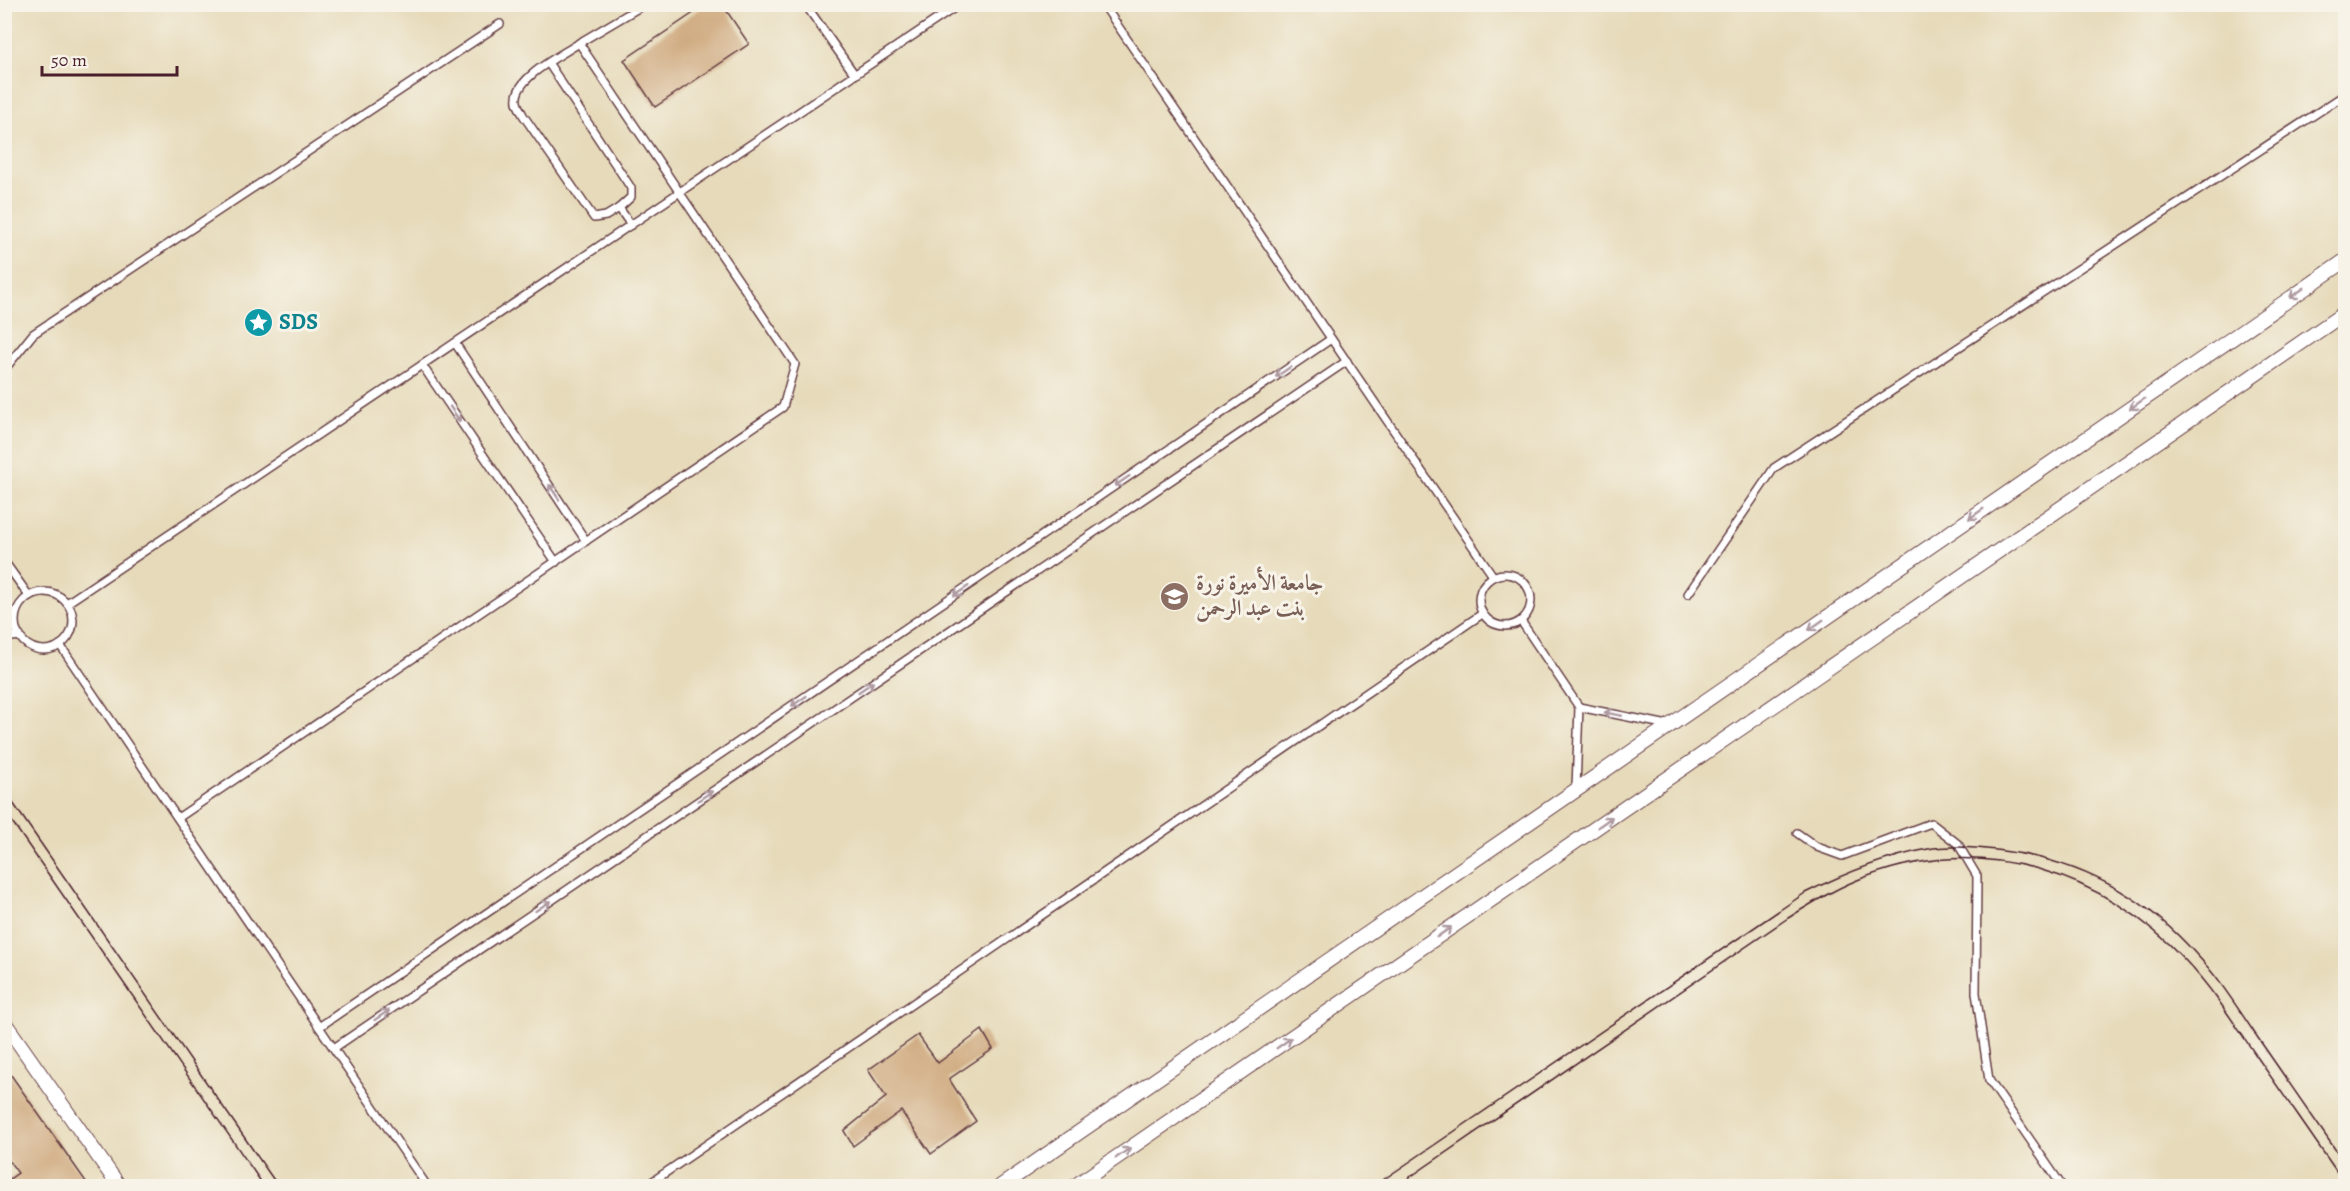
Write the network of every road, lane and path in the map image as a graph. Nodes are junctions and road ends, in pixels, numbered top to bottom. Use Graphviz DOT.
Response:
graph roads {
  1 [pos="645,4"];
  2 [pos="805,4"];
  3 [pos="960,4"];
  4 [pos="1103,4"];
  5 [pos="500,24"];
  6 [pos="579,43"];
  7 [pos="549,64"];
  8 [pos="855,75"];
  9 [pos="2346,94"];
  10 [pos="680,192"];
  11 [pos="619,208"];
  12 [pos="631,225"];
  13 [pos="2346,260"];
  14 [pos="2346,312"];
  15 [pos="1331,339"];
  16 [pos="455,343"];
  17 [pos="1347,361"];
  18 [pos="422,365"];
  19 [pos="4,370"];
  20 [pos="586,541"];
  21 [pos="4,561"];
  22 [pos="556,562"];
  23 [pos="1493,576"];
  24 [pos="1688,594"];
  25 [pos="29,596"];
  26 [pos="68,603"];
  27 [pos="1482,614"];
  28 [pos="1521,621"];
  29 [pos="20,636"];
  30 [pos="4,638"];
  31 [pos="60,645"];
  32 [pos="1579,707"];
  33 [pos="1671,725"];
  34 [pos="1576,790"];
  35 [pos="178,818"];
  36 [pos="1797,833"];
  37 [pos="4,1022"];
  38 [pos="319,1027"];
  39 [pos="334,1048"];
  40 [pos="118,1186"];
  41 [pos="427,1186"];
  42 [pos="646,1186"];
  43 [pos="1001,1186"];
  44 [pos="1075,1186"];
  45 [pos="2062,1186"];
  1 -- 6 [label="lane"];
  2 -- 8 [label="lane"];
  3 -- 8 [label="lane"];
  4 -- 15 [label="lane"];
  5 -- 19 [label="lane"];
  6 -- 7 [label="lane"];
  6 -- 10 [label="lane"];
  7 -- 11 [label="lane"];
  7 -- 11 [label="lane"];
  8 -- 10 [label="lane"];
  9 -- 24 [label="lane"];
  10 -- 12 [label="lane"];
  10 -- 20 [label="lane"];
  11 -- 12 [label="lane"];
  12 -- 16 [label="lane"];
  13 -- 33 [label="street, one-way"];
  44 -- 14 [label="street, one-way"];
  15 -- 17 [label="lane"];
  15 -- 38 [label="lane, one-way"];
  16 -- 18 [label="lane"];
  20 -- 16 [label="lane, one-way"];
  17 -- 23 [label="lane"];
  39 -- 17 [label="lane, one-way"];
  18 -- 22 [label="lane, one-way"];
  18 -- 26 [label="lane"];
  20 -- 22 [label="lane"];
  21 -- 25 [label="lane"];
  22 -- 35 [label="lane"];
  23 -- 27 [label="lane"];
  23 -- 28 [label="lane"];
  25 -- 26 [label="lane"];
  25 -- 29 [label="lane"];
  26 -- 31 [label="lane"];
  27 -- 28 [label="lane"];
  27 -- 42 [label="lane"];
  28 -- 32 [label="lane"];
  29 -- 30 [label="lane"];
  29 -- 31 [label="lane"];
  31 -- 35 [label="lane"];
  33 -- 32 [label="lane, one-way"];
  32 -- 34 [label="lane"];
  33 -- 34 [label="street"];
  34 -- 43 [label="street"];
  35 -- 38 [label="lane"];
  36 -- 45 [label="lane"];
  37 -- 40 [label="street"];
  38 -- 39 [label="lane"];
  39 -- 41 [label="lane"];
}
